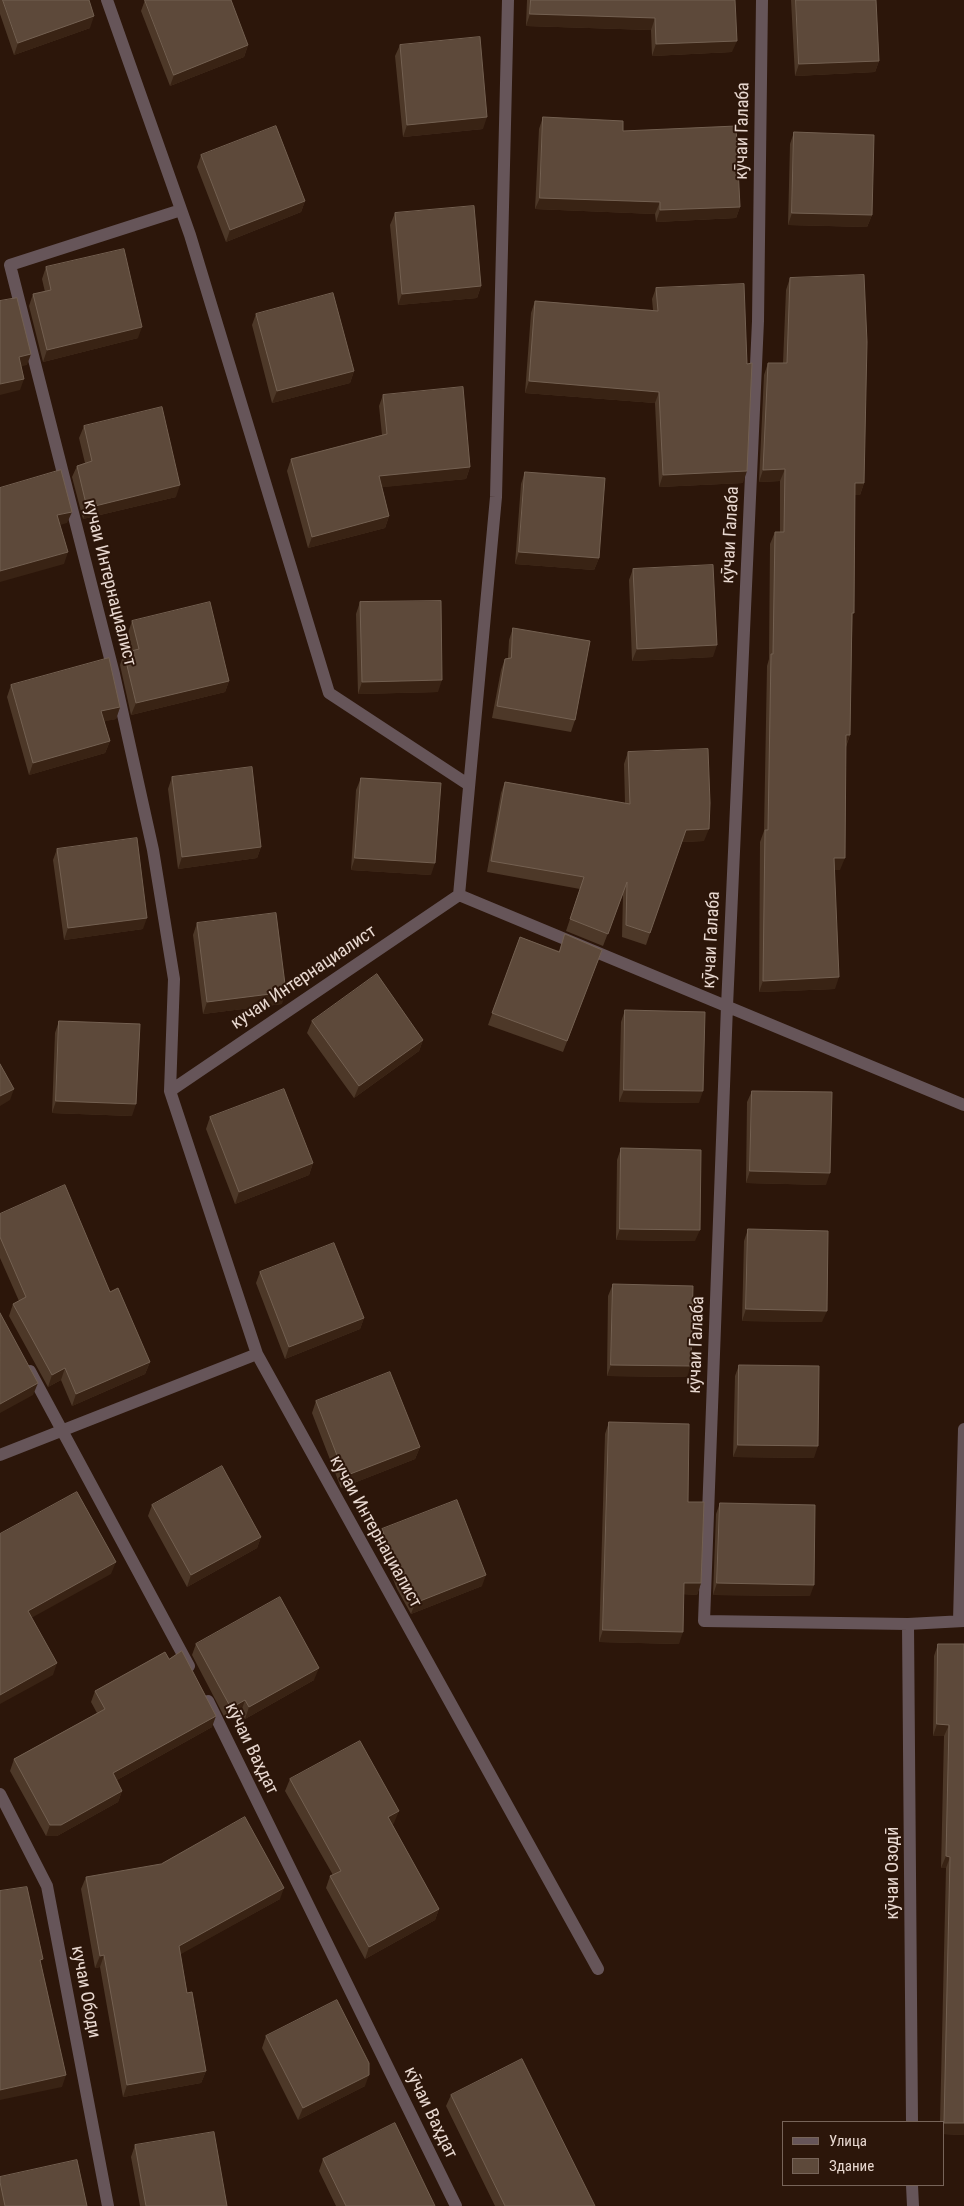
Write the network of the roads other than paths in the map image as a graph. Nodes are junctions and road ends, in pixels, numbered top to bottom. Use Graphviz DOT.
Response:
graph roads {
  1 [pos="107,0"];
  2 [pos="508,0"];
  3 [pos="762,0"];
  4 [pos="181,210"];
  5 [pos="469,785"];
  6 [pos="459,895"];
  7 [pos="727,1006"];
  8 [pos="170,1091"];
  9 [pos="964,1105"];
  10 [pos="257,1354"];
  11 [pos="22,1358"];
  12 [pos="964,1429"];
  13 [pos="62,1432"];
  14 [pos="0,1455"];
  15 [pos="961,1621"];
  16 [pos="908,1624"];
  17 [pos="194,1676"];
  18 [pos="204,1694"];
  19 [pos="0,1794"];
  20 [pos="598,1969"];
  21 [pos="912,2121"];
  22 [pos="912,2186"];
  23 [pos="108,2206"];
  24 [pos="456,2206"];
  25 [pos="913,2206"];
  1 -- 4 [label="street"];
  2 -- 5 [label="street"];
  3 -- 7 [label="street, кӯчаи Галаба"];
  4 -- 5 [label="street"];
  4 -- 8 [label="street, кучаи Интернациалист"];
  5 -- 6 [label="street"];
  6 -- 7 [label="street"];
  6 -- 8 [label="street, кучаи Интернациалист"];
  7 -- 9 [label="street"];
  7 -- 16 [label="street, кӯчаи Галаба"];
  8 -- 10 [label="street, кучаи Интернациалист"];
  10 -- 13 [label="street"];
  10 -- 20 [label="street, кучаи Интернациалист"];
  11 -- 13 [label="street"];
  12 -- 15 [label="street"];
  13 -- 14 [label="street"];
  13 -- 17 [label="street"];
  15 -- 16 [label="street, кӯчаи Галаба"];
  16 -- 21 [label="street, кӯчаи Озодӣ"];
  18 -- 24 [label="street, кӯчаи Ваҳдат"];
  19 -- 23 [label="street, кучаи Ободи"];
  22 -- 25 [label="street"];
}
